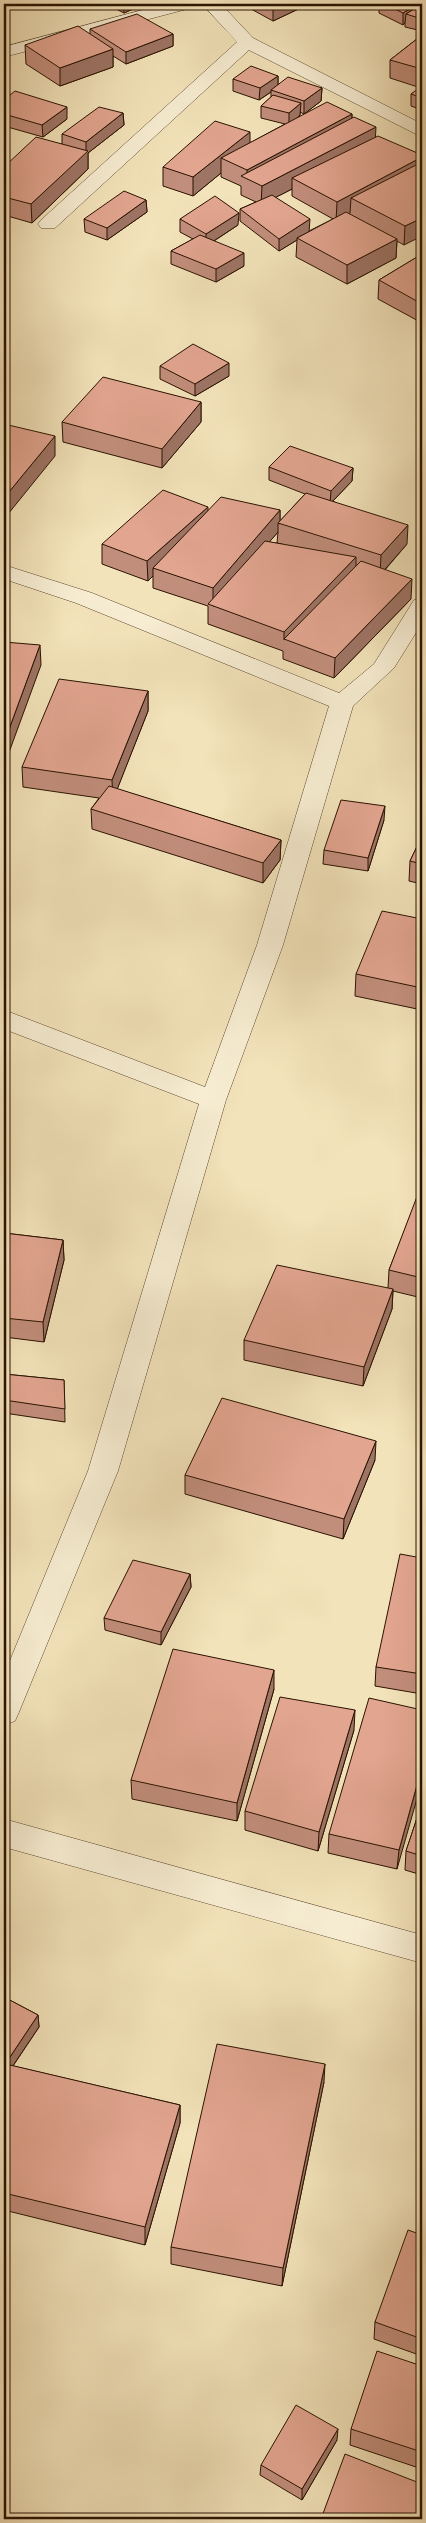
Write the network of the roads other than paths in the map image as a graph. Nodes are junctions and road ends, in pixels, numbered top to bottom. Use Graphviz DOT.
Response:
graph roads {
  1 [pos="185,4"];
  2 [pos="211,4"];
  3 [pos="247,42"];
  4 [pos="4,52"];
  5 [pos="422,131"];
  6 [pos="48,224"];
  7 [pos="4,572"];
  8 [pos="422,605"];
  9 [pos="342,703"];
  10 [pos="4,1019"];
  11 [pos="213,1100"];
  12 [pos="4,1712"];
  13 [pos="4,1833"];
  14 [pos="422,1949"];
  1 -- 4 [label="street"];
  2 -- 3 [label="street"];
  3 -- 5 [label="street"];
  3 -- 6 [label="street"];
  7 -- 9 [label="street"];
  8 -- 9 [label="street"];
  9 -- 11 [label="street"];
  10 -- 11 [label="street"];
  11 -- 12 [label="street"];
  13 -- 14 [label="street"];
}
